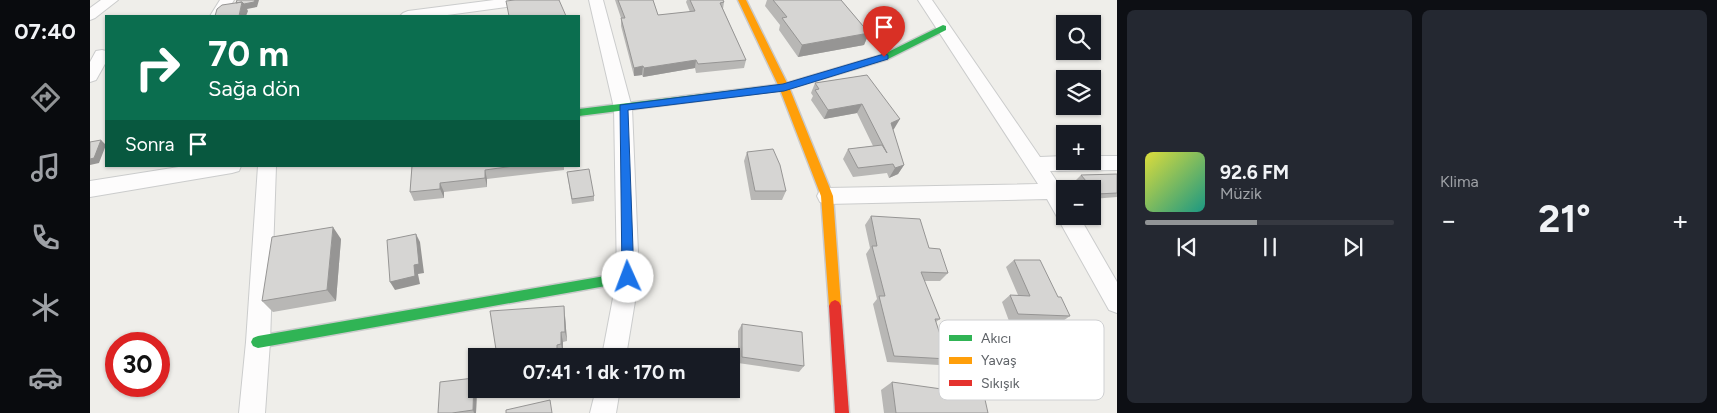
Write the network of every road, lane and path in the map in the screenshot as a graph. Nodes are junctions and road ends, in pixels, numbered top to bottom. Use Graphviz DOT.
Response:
graph roads {
  1 [pos="111,0"];
  2 [pos="227,0"];
  3 [pos="528,0"];
  4 [pos="596,0"];
  5 [pos="742,0"];
  6 [pos="925,0"];
  7 [pos="450,14"];
  8 [pos="90,15"];
  9 [pos="218,15"];
  10 [pos="429,15"];
  11 [pos="943,28"];
  12 [pos="99,56"];
  13 [pos="90,76"];
  14 [pos="784,88"];
  15 [pos="623,108"];
  16 [pos="580,113"];
  17 [pos="1036,164"];
  18 [pos="1117,164"];
  19 [pos="226,167"];
  20 [pos="267,167"];
  21 [pos="90,189"];
  22 [pos="1053,191"];
  23 [pos="827,196"];
  24 [pos="1056,196"];
  25 [pos="1073,225"];
  26 [pos="628,277"];
  27 [pos="1117,303"];
  28 [pos="258,342"];
  29 [pos="615,348"];
  30 [pos="606,398"];
  31 [pos="252,413"];
  32 [pos="603,413"];
  33 [pos="842,413"];
  1 -- 8 [label="street"];
  2 -- 9 [label="street"];
  3 -- 7 [label="street"];
  4 -- 15 [label="street"];
  5 -- 14 [label="street"];
  6 -- 11 [label="street"];
  7 -- 10 [label="street"];
  11 -- 14 [label="street"];
  11 -- 17 [label="street"];
  12 -- 13 [label="street"];
  14 -- 15 [label="street"];
  14 -- 23 [label="street"];
  15 -- 16 [label="street"];
  15 -- 26 [label="street"];
  17 -- 18 [label="street"];
  17 -- 22 [label="street"];
  19 -- 21 [label="street"];
  20 -- 28 [label="street"];
  22 -- 23 [label="street"];
  22 -- 24 [label="street"];
  23 -- 33 [label="street"];
  25 -- 27 [label="street"];
  26 -- 28 [label="street"];
  26 -- 29 [label="street"];
  28 -- 31 [label="street"];
  30 -- 32 [label="street"];
}
